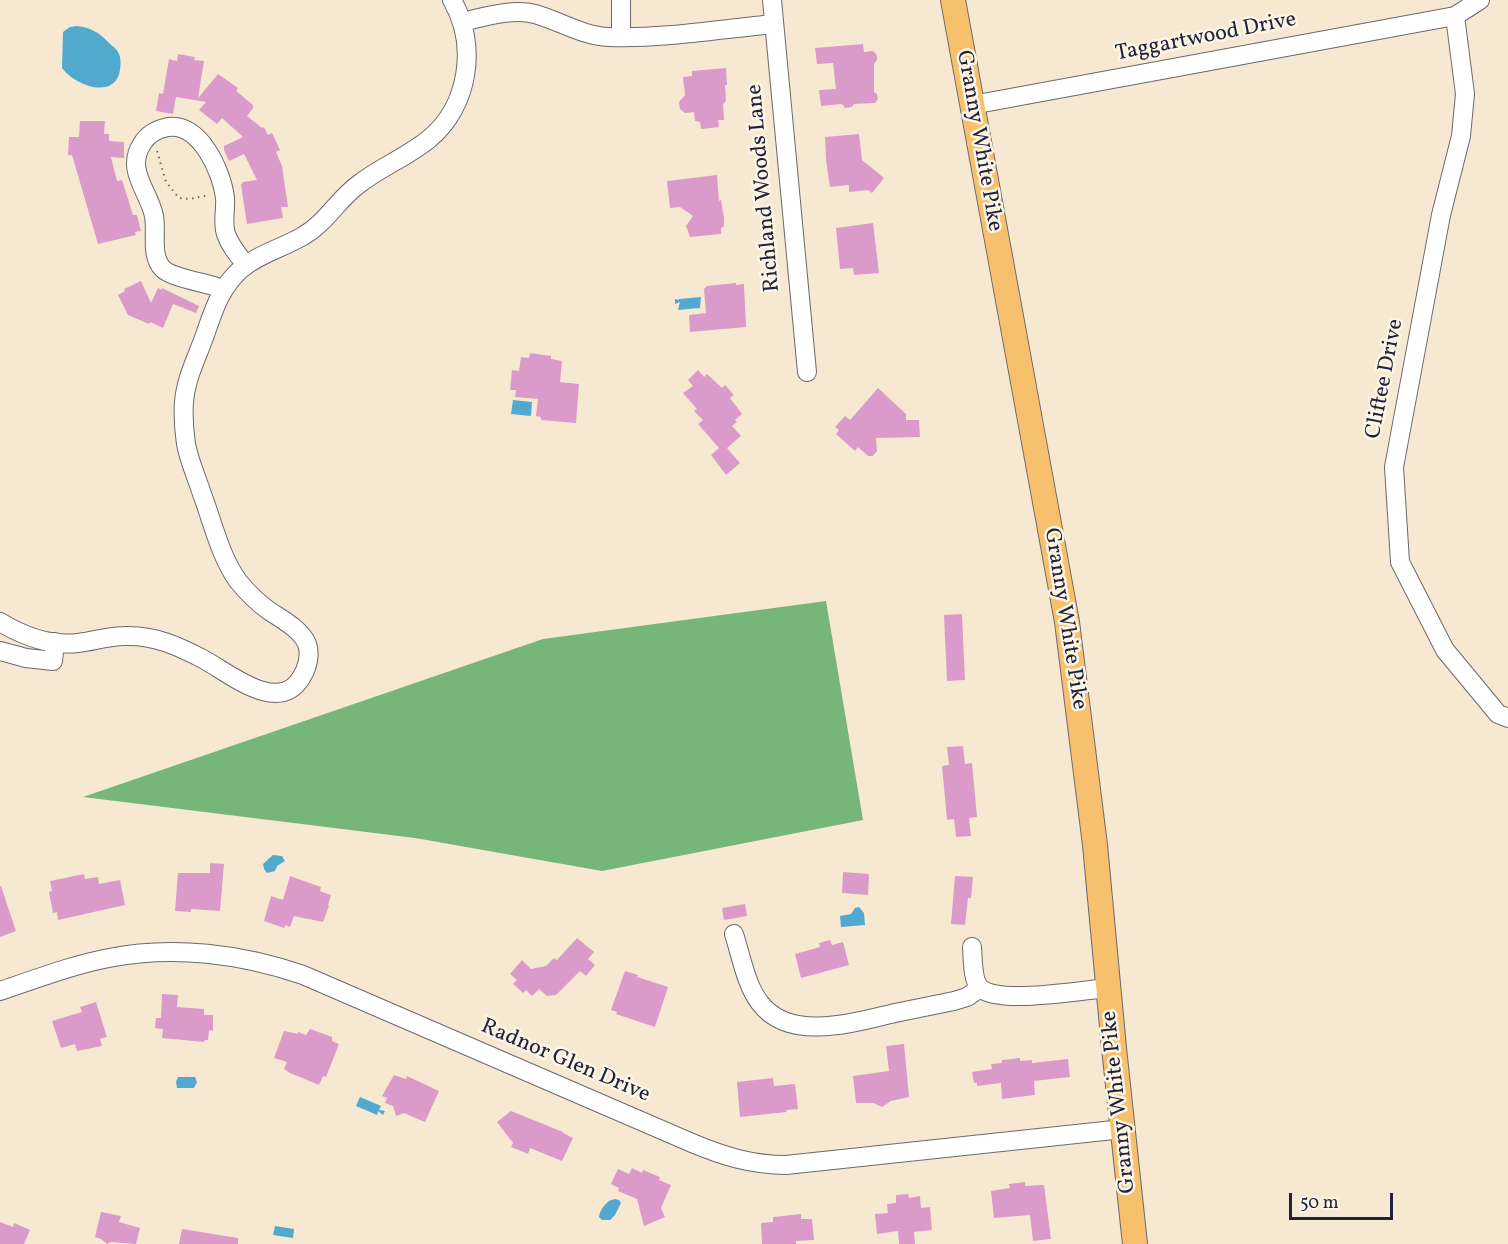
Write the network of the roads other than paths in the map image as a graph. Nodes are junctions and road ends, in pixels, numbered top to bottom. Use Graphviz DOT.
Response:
graph roads {
  1 [pos="452,0"];
  2 [pos="621,0"];
  3 [pos="772,0"];
  4 [pos="953,0"];
  5 [pos="1480,0"];
  6 [pos="1455,16"];
  7 [pos="462,22"];
  8 [pos="774,24"];
  9 [pos="621,37"];
  10 [pos="972,105"];
  11 [pos="246,264"];
  12 [pos="223,289"];
  13 [pos="807,372"];
  14 [pos="0,622"];
  15 [pos="56,642"];
  16 [pos="0,651"];
  17 [pos="1508,718"];
  18 [pos="734,934"];
  19 [pos="972,947"];
  20 [pos="980,988"];
  21 [pos="1108,988"];
  22 [pos="0,991"];
  23 [pos="1123,1129"];
  24 [pos="1135,1244"];
  1 -- 7 [label="street"];
  2 -- 9 [label="street"];
  3 -- 8 [label="street, Richland Woods Lane"];
  4 -- 10 [label="main road, Granny White Pike"];
  5 -- 6 [label="street, Taggartwood Drive"];
  6 -- 10 [label="street, Taggartwood Drive"];
  6 -- 17 [label="street, Cliftee Drive"];
  7 -- 9 [label="street"];
  7 -- 11 [label="street"];
  8 -- 9 [label="street"];
  8 -- 13 [label="street, Richland Woods Lane"];
  10 -- 21 [label="main road, Granny White Pike"];
  11 -- 12 [label="street"];
  11 -- 12 [label="street"];
  12 -- 15 [label="street"];
  14 -- 15 [label="street"];
  15 -- 16 [label="street"];
  18 -- 20 [label="street"];
  19 -- 20 [label="street"];
  20 -- 21 [label="street"];
  21 -- 23 [label="main road, Granny White Pike"];
  22 -- 23 [label="street, Radnor Glen Drive"];
  23 -- 24 [label="main road, Granny White Pike"];
}
